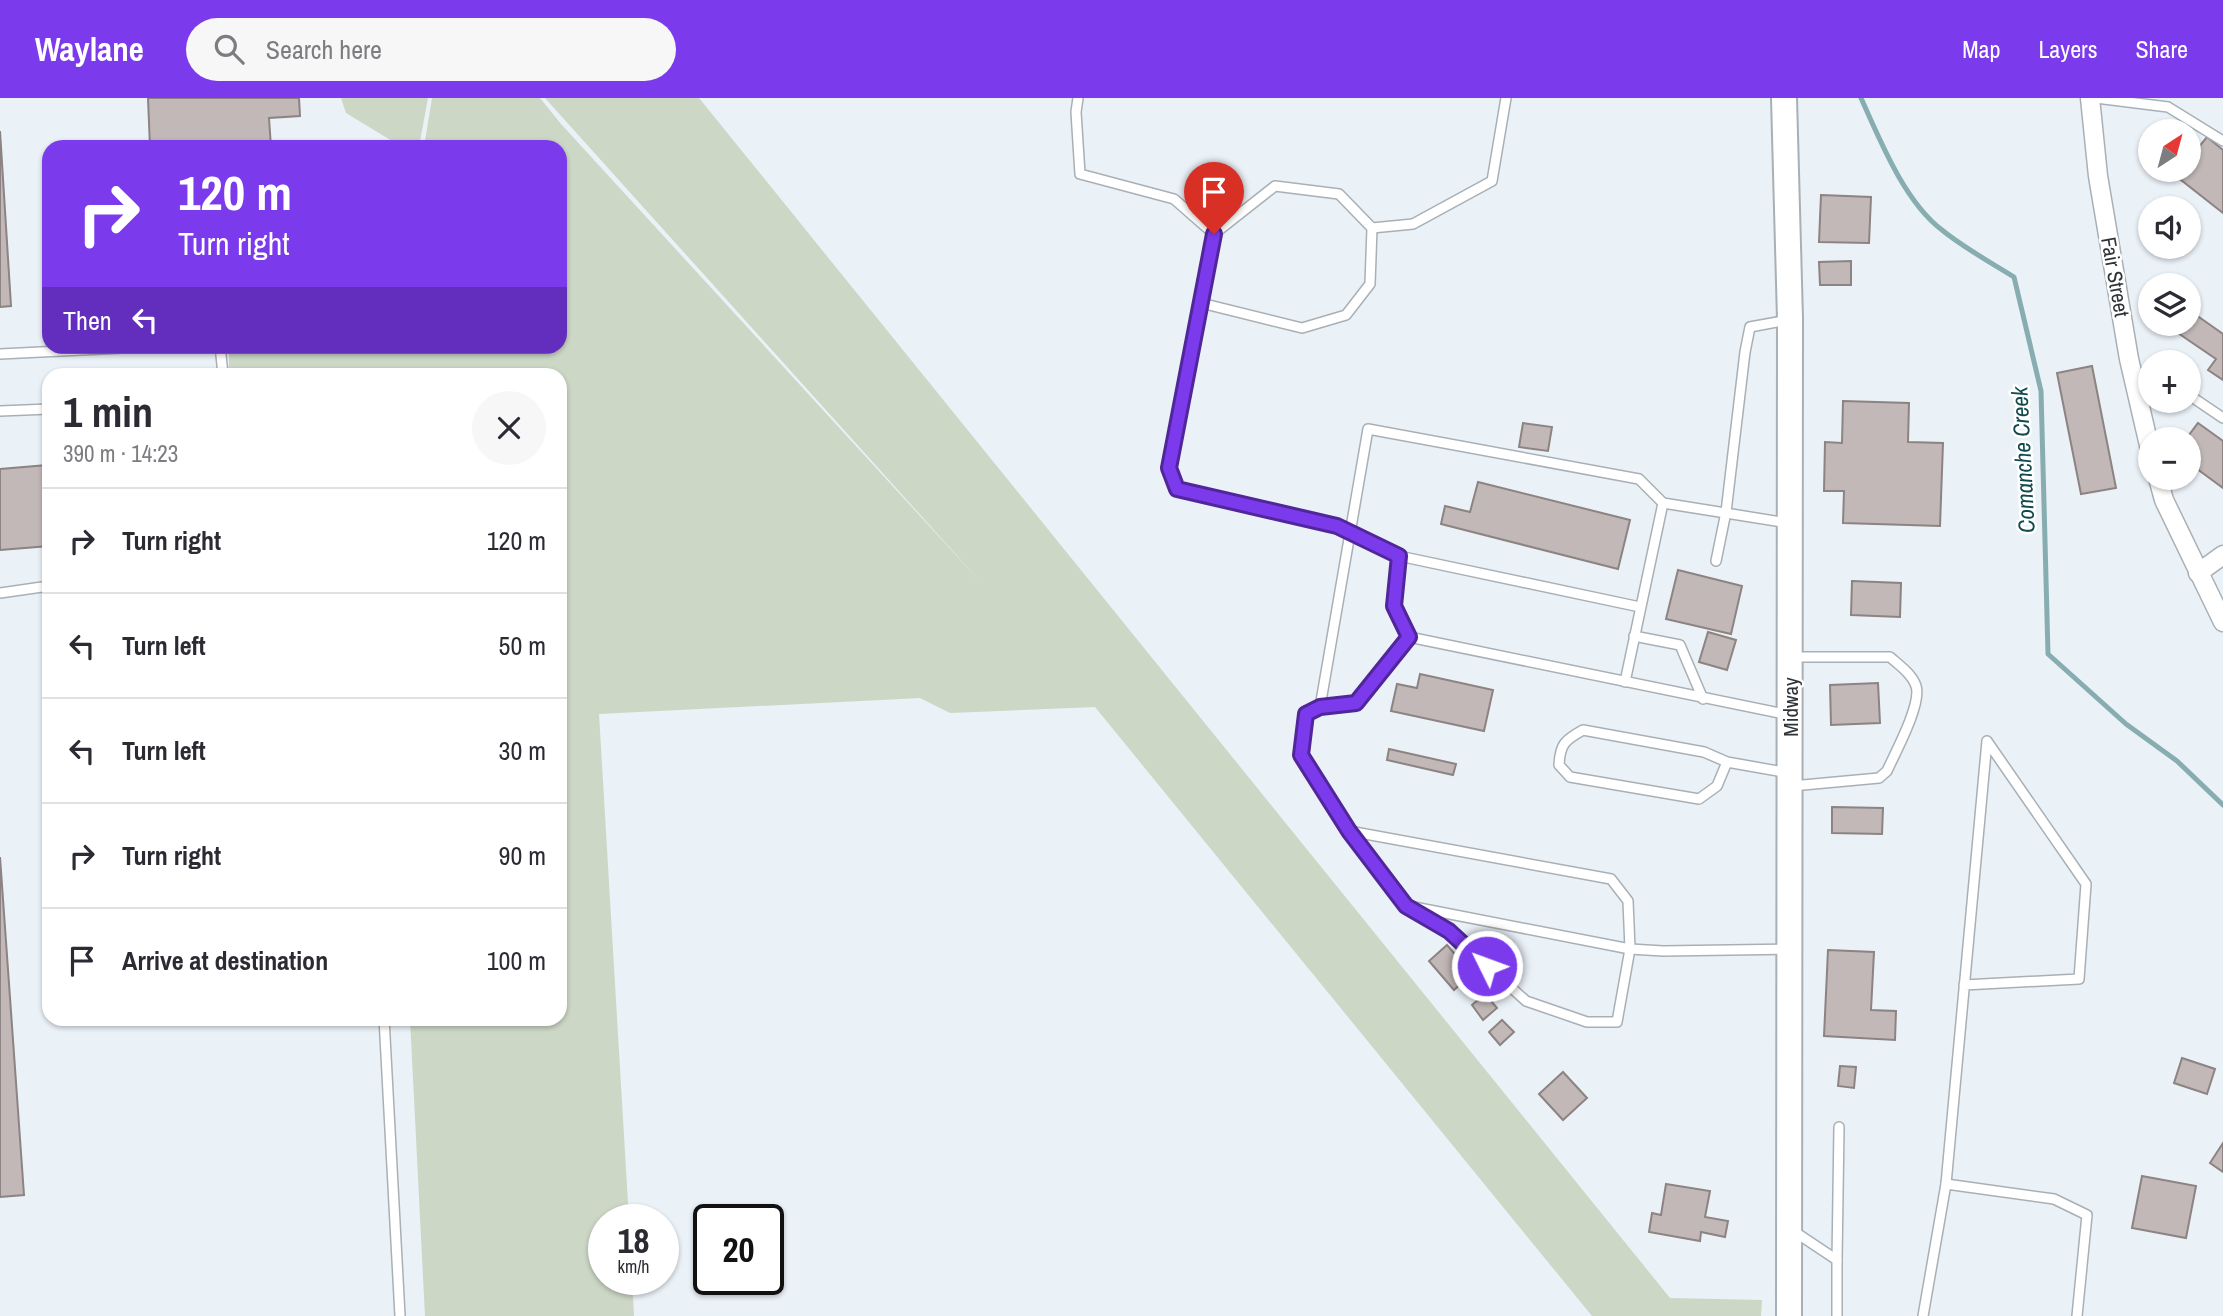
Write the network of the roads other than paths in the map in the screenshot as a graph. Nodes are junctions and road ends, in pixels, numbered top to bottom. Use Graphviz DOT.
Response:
graph roads {
  1 [pos="1078,98"];
  2 [pos="1506,98"];
  3 [pos="1784,98"];
  4 [pos="2090,98"];
  5 [pos="2096,98"];
  6 [pos="2223,141"];
  7 [pos="1372,228"];
  8 [pos="1214,234"];
  9 [pos="1201,303"];
  10 [pos="1790,319"];
  11 [pos="42,352"];
  12 [pos="0,354"];
  13 [pos="2138,364"];
  14 [pos="2201,403"];
  15 [pos="42,408"];
  16 [pos="0,411"];
  17 [pos="2223,418"];
  18 [pos="2161,490"];
  19 [pos="1663,503"];
  20 [pos="1726,512"];
  21 [pos="1791,523"];
  22 [pos="1350,532"];
  23 [pos="2223,555"];
  24 [pos="1399,556"];
  25 [pos="1716,561"];
  26 [pos="2198,573"];
  27 [pos="42,587"];
  28 [pos="0,593"];
  29 [pos="1640,607"];
  30 [pos="2223,622"];
  31 [pos="1634,636"];
  32 [pos="1409,637"];
  33 [pos="1791,657"];
  34 [pos="1625,682"];
  35 [pos="1703,699"];
  36 [pos="1320,707"];
  37 [pos="1791,716"];
  38 [pos="1727,762"];
  39 [pos="1790,780"];
  40 [pos="1349,831"];
  41 [pos="1406,906"];
  42 [pos="1630,949"];
  43 [pos="1790,949"];
  44 [pos="1964,985"];
  45 [pos="384,1026"];
  46 [pos="1839,1127"];
  47 [pos="1946,1184"];
  48 [pos="1789,1228"];
  49 [pos="1837,1260"];
  50 [pos="400,1316"];
  51 [pos="1789,1316"];
  52 [pos="1836,1316"];
  53 [pos="1923,1316"];
  54 [pos="2077,1316"];
  1 -- 8 [label="lane"];
  2 -- 7 [label="lane"];
  3 -- 10 [label="main road, Midway"];
  4 -- 13 [label="street, Fair Street"];
  5 -- 6 [label="lane"];
  7 -- 8 [label="lane"];
  7 -- 9 [label="lane"];
  8 -- 9 [label="lane"];
  9 -- 22 [label="lane"];
  10 -- 20 [label="lane"];
  10 -- 21 [label="main road, Midway"];
  11 -- 12 [label="lane"];
  14 -- 17 [label="lane"];
  15 -- 16 [label="lane"];
  18 -- 26 [label="street"];
  19 -- 20 [label="lane"];
  19 -- 22 [label="lane"];
  19 -- 29 [label="lane"];
  20 -- 21 [label="lane"];
  20 -- 25 [label="lane"];
  21 -- 33 [label="main road, Midway"];
  22 -- 24 [label="lane"];
  22 -- 36 [label="lane"];
  23 -- 26 [label="street"];
  24 -- 29 [label="lane"];
  24 -- 32 [label="lane"];
  26 -- 30 [label="street"];
  27 -- 28 [label="lane"];
  29 -- 31 [label="lane"];
  31 -- 34 [label="lane"];
  31 -- 35 [label="lane"];
  32 -- 34 [label="lane"];
  32 -- 36 [label="lane"];
  33 -- 37 [label="main road, Midway"];
  33 -- 39 [label="lane"];
  34 -- 35 [label="lane"];
  35 -- 37 [label="lane"];
  36 -- 40 [label="lane"];
  37 -- 39 [label="main road, Midway"];
  38 -- 38 [label="lane"];
  38 -- 39 [label="lane"];
  39 -- 43 [label="main road, Midway"];
  40 -- 41 [label="lane"];
  40 -- 42 [label="lane"];
  41 -- 42 [label="lane"];
  41 -- 42 [label="lane"];
  42 -- 43 [label="lane"];
  43 -- 48 [label="main road, Midway"];
  44 -- 44 [label="lane"];
  44 -- 47 [label="lane"];
  45 -- 50 [label="lane"];
  46 -- 49 [label="lane"];
  47 -- 53 [label="lane"];
  47 -- 54 [label="lane"];
  48 -- 49 [label="lane"];
  48 -- 51 [label="main road, Midway"];
  49 -- 52 [label="lane"];
}
